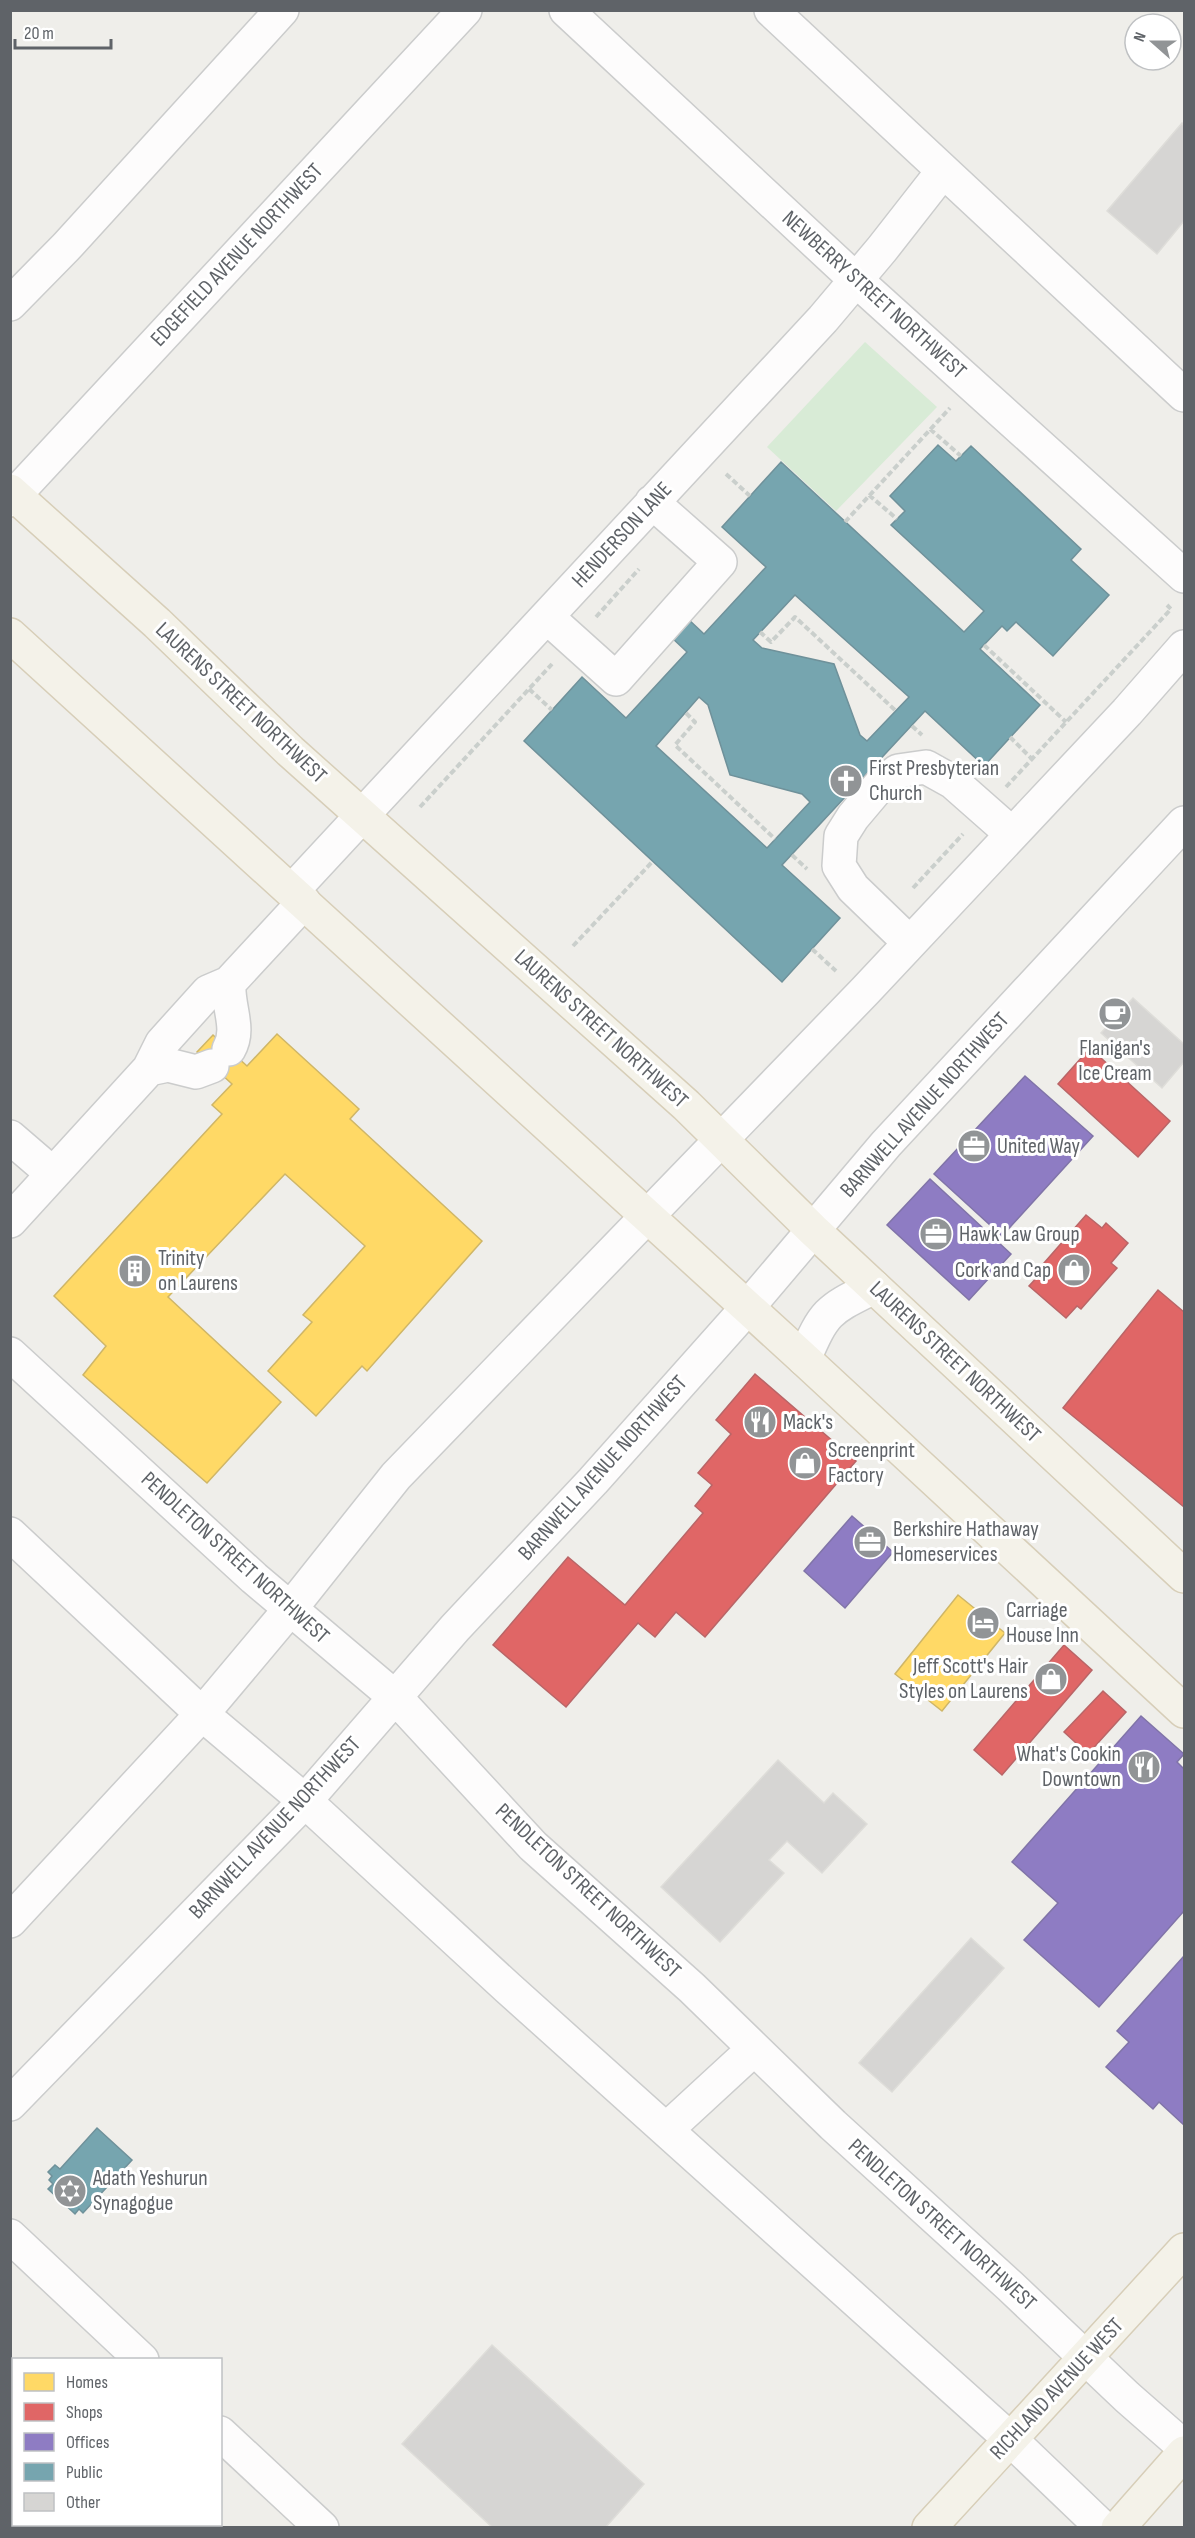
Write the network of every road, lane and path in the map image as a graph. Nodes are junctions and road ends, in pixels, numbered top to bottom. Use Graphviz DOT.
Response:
graph roads {
  1 [pos="282,10"];
  2 [pos="465,10"];
  3 [pos="566,10"];
  4 [pos="771,10"];
  5 [pos="943,171"];
  6 [pos="855,280"];
  7 [pos="10,304"];
  8 [pos="1185,395"];
  9 [pos="952,406"];
  10 [pos="930,429"];
  11 [pos="961,456"];
  12 [pos="726,474"];
  13 [pos="12,495"];
  14 [pos="869,495"];
  15 [pos="750,496"];
  16 [pos="652,502"];
  17 [pos="897,519"];
  18 [pos="844,522"];
  19 [pos="1185,576"];
  20 [pos="1171,609"];
  21 [pos="547,617"];
  22 [pos="760,632"];
  23 [pos="10,635"];
  24 [pos="984,645"];
  25 [pos="1185,647"];
  26 [pos="529,689"];
  27 [pos="552,710"];
  28 [pos="896,711"];
  29 [pos="686,712"];
  30 [pos="1066,722"];
  31 [pos="1010,737"];
  32 [pos="1032,759"];
  33 [pos="985,810"];
  34 [pos="362,815"];
  35 [pos="1185,823"];
  36 [pos="1011,834"];
  37 [pos="775,839"];
  38 [pos="653,861"];
  39 [pos="298,897"];
  40 [pos="885,918"];
  41 [pos="910,943"];
  42 [pos="573,946"];
  43 [pos="812,949"];
  44 [pos="844,963"];
  45 [pos="836,970"];
  46 [pos="828,979"];
  47 [pos="229,983"];
  48 [pos="149,1069"];
  49 [pos="10,1137"];
  50 [pos="720,1139"];
  51 [pos="53,1174"];
  52 [pos="646,1215"];
  53 [pos="10,1221"];
  54 [pos="813,1230"];
  55 [pos="874,1287"];
  56 [pos="748,1307"];
  57 [pos="10,1354"];
  58 [pos="804,1359"];
  59 [pos="10,1534"];
  60 [pos="1185,1576"];
  61 [pos="291,1608"];
  62 [pos="396,1698"];
  63 [pos="1185,1711"];
  64 [pos="202,1714"];
  65 [pos="305,1801"];
  66 [pos="10,1921"];
  67 [pos="754,2049"];
  68 [pos="10,2104"];
  69 [pos="666,2130"];
  70 [pos="10,2236"];
  71 [pos="1185,2250"];
  72 [pos="140,2358"];
  73 [pos="1085,2358"];
  74 [pos="222,2435"];
  75 [pos="1010,2439"];
  76 [pos="1185,2446"];
  77 [pos="1185,2453"];
  78 [pos="322,2528"];
  79 [pos="929,2528"];
  80 [pos="1103,2528"];
  81 [pos="1118,2528"];
  1 -- 7 [label="street"];
  2 -- 13 [label="street, EDGEFIELD AVENUE NORTHWEST"];
  3 -- 6 [label="street, NEWBERRY STREET NORTHWEST"];
  4 -- 5 [label="street"];
  5 -- 6 [label="street, HENDERSON LANE"];
  5 -- 8 [label="street"];
  6 -- 16 [label="street, HENDERSON LANE"];
  6 -- 19 [label="street, NEWBERRY STREET NORTHWEST"];
  9 -- 10 [label="path"];
  10 -- 11 [label="path"];
  10 -- 14 [label="path"];
  12 -- 15 [label="path"];
  13 -- 34 [label="main road, LAURENS STREET NORTHWEST"];
  14 -- 17 [label="path"];
  14 -- 18 [label="path"];
  16 -- 21 [label="street, HENDERSON LANE"];
  16 -- 21 [label="street"];
  20 -- 30 [label="path"];
  21 -- 34 [label="street, HENDERSON LANE"];
  22 -- 28 [label="path"];
  23 -- 39 [label="main road"];
  24 -- 30 [label="path"];
  25 -- 36 [label="street"];
  26 -- 27 [label="path"];
  29 -- 37 [label="path"];
  30 -- 32 [label="path"];
  31 -- 32 [label="path"];
  32 -- 33 [label="path"];
  33 -- 36 [label="street"];
  33 -- 40 [label="path"];
  33 -- 40 [label="street"];
  34 -- 39 [label="street, HENDERSON LANE"];
  34 -- 50 [label="main road, LAURENS STREET NORTHWEST"];
  35 -- 54 [label="street, BARNWELL AVENUE NORTHWEST"];
  36 -- 41 [label="street"];
  38 -- 42 [label="path"];
  39 -- 47 [label="street, HENDERSON LANE"];
  39 -- 52 [label="main road"];
  40 -- 41 [label="street"];
  41 -- 50 [label="street"];
  43 -- 45 [label="path"];
  44 -- 45 [label="path"];
  45 -- 46 [label="path"];
  47 -- 48 [label="street, HENDERSON LANE"];
  47 -- 48 [label="street"];
  48 -- 51 [label="street, HENDERSON LANE"];
  49 -- 51 [label="street"];
  50 -- 52 [label="street"];
  50 -- 54 [label="main road, LAURENS STREET NORTHWEST"];
  51 -- 53 [label="street, HENDERSON LANE"];
  52 -- 56 [label="main road"];
  52 -- 61 [label="street"];
  54 -- 55 [label="main road, LAURENS STREET NORTHWEST"];
  54 -- 56 [label="street, BARNWELL AVENUE NORTHWEST"];
  55 -- 58 [label="street"];
  55 -- 60 [label="main road, LAURENS STREET NORTHWEST"];
  56 -- 58 [label="main road"];
  56 -- 62 [label="street, BARNWELL AVENUE NORTHWEST"];
  57 -- 61 [label="street, PENDLETON STREET NORTHWEST"];
  58 -- 63 [label="main road"];
  59 -- 64 [label="street"];
  61 -- 62 [label="street, PENDLETON STREET NORTHWEST"];
  61 -- 64 [label="street"];
  62 -- 65 [label="street, BARNWELL AVENUE NORTHWEST"];
  62 -- 67 [label="street, PENDLETON STREET NORTHWEST"];
  64 -- 65 [label="street"];
  64 -- 66 [label="street"];
  65 -- 68 [label="street, BARNWELL AVENUE NORTHWEST"];
  65 -- 69 [label="street"];
  67 -- 69 [label="street"];
  67 -- 73 [label="street, PENDLETON STREET NORTHWEST"];
  69 -- 75 [label="street"];
  70 -- 72 [label="street"];
  71 -- 73 [label="main road, RICHLAND AVENUE WEST"];
  73 -- 75 [label="main road, RICHLAND AVENUE WEST"];
  73 -- 76 [label="street, PENDLETON STREET NORTHWEST"];
  74 -- 78 [label="street"];
  75 -- 79 [label="main road, RICHLAND AVENUE WEST"];
  75 -- 80 [label="street"];
  77 -- 81 [label="main road"];
}
